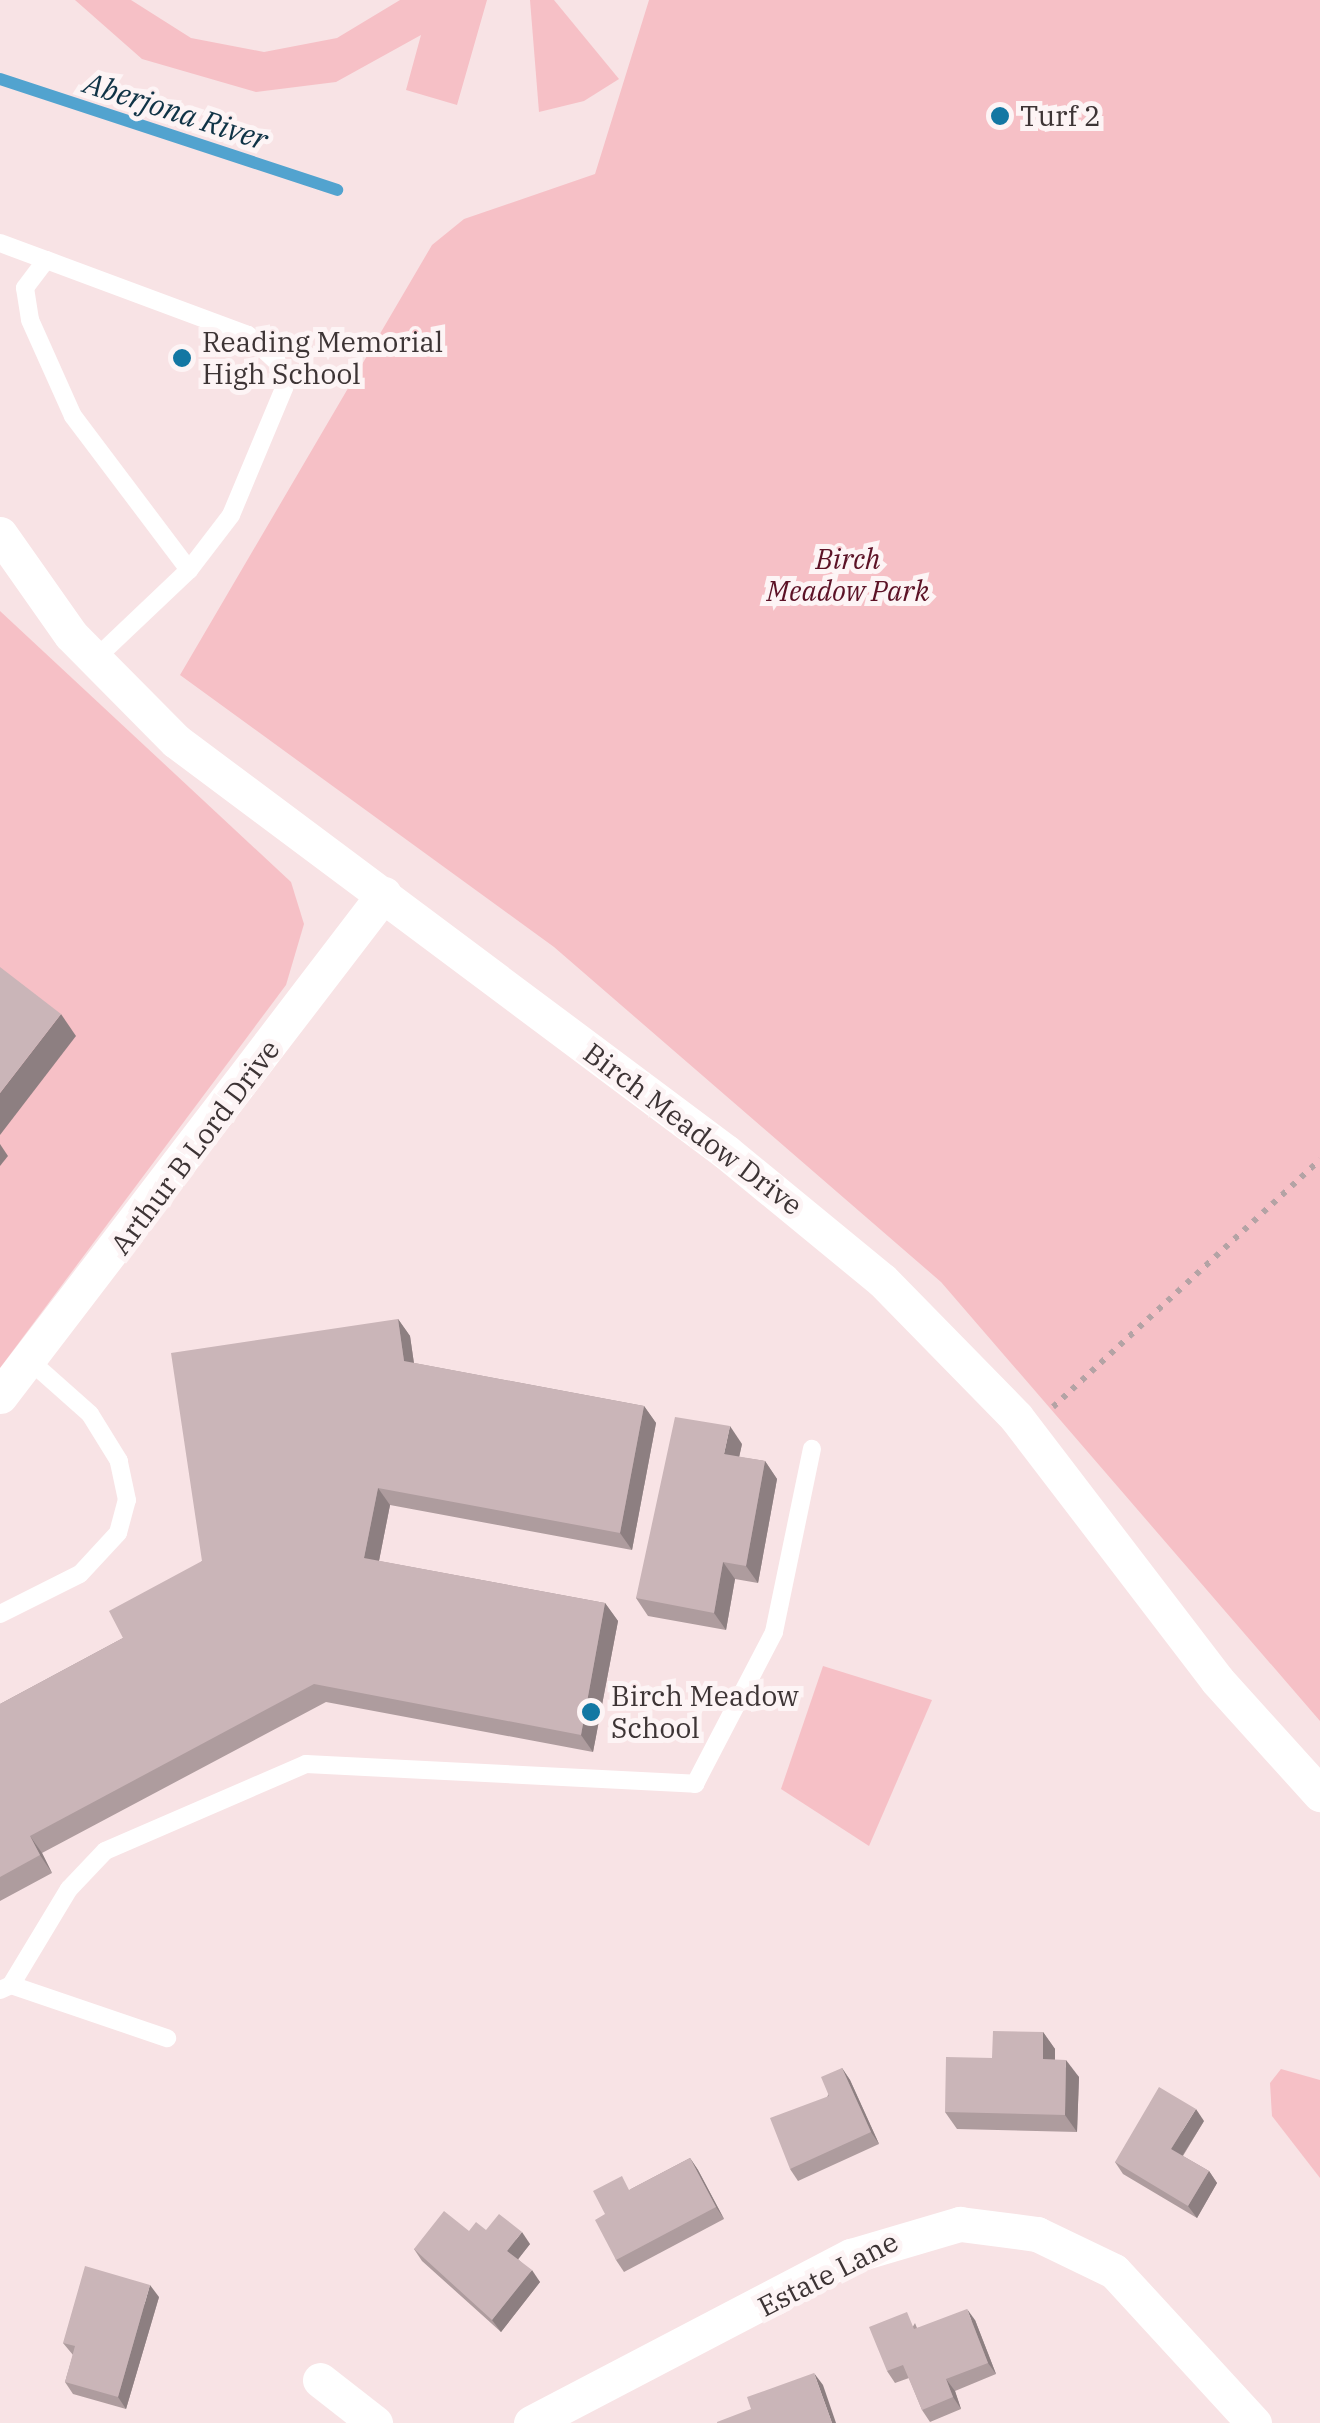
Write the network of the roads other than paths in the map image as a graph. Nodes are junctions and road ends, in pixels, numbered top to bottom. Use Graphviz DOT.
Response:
graph roads {
  1 [pos="0,242"];
  2 [pos="46,260"];
  3 [pos="6,552"];
  4 [pos="189,570"];
  5 [pos="93,661"];
  6 [pos="384,894"];
  7 [pos="27,1358"];
  8 [pos="0,1396"];
  9 [pos="812,1449"];
  10 [pos="0,1614"];
  11 [pos="1320,1794"];
  12 [pos="5,1988"];
  13 [pos="168,2038"];
  14 [pos="320,2380"];
  15 [pos="375,2423"];
  16 [pos="531,2423"];
  17 [pos="1254,2423"];
  1 -- 2 [label="lane"];
  2 -- 4 [label="lane"];
  2 -- 4 [label="lane"];
  3 -- 5 [label="street, Birch Meadow Drive"];
  4 -- 5 [label="lane"];
  5 -- 6 [label="street, Birch Meadow Drive"];
  6 -- 7 [label="street, Arthur B Lord Drive"];
  6 -- 11 [label="street, Birch Meadow Drive"];
  7 -- 8 [label="street, Arthur B Lord Drive"];
  7 -- 10 [label="lane"];
  9 -- 12 [label="lane"];
  12 -- 13 [label="lane"];
  14 -- 15 [label="street"];
  16 -- 17 [label="street, Estate Lane"];
}
